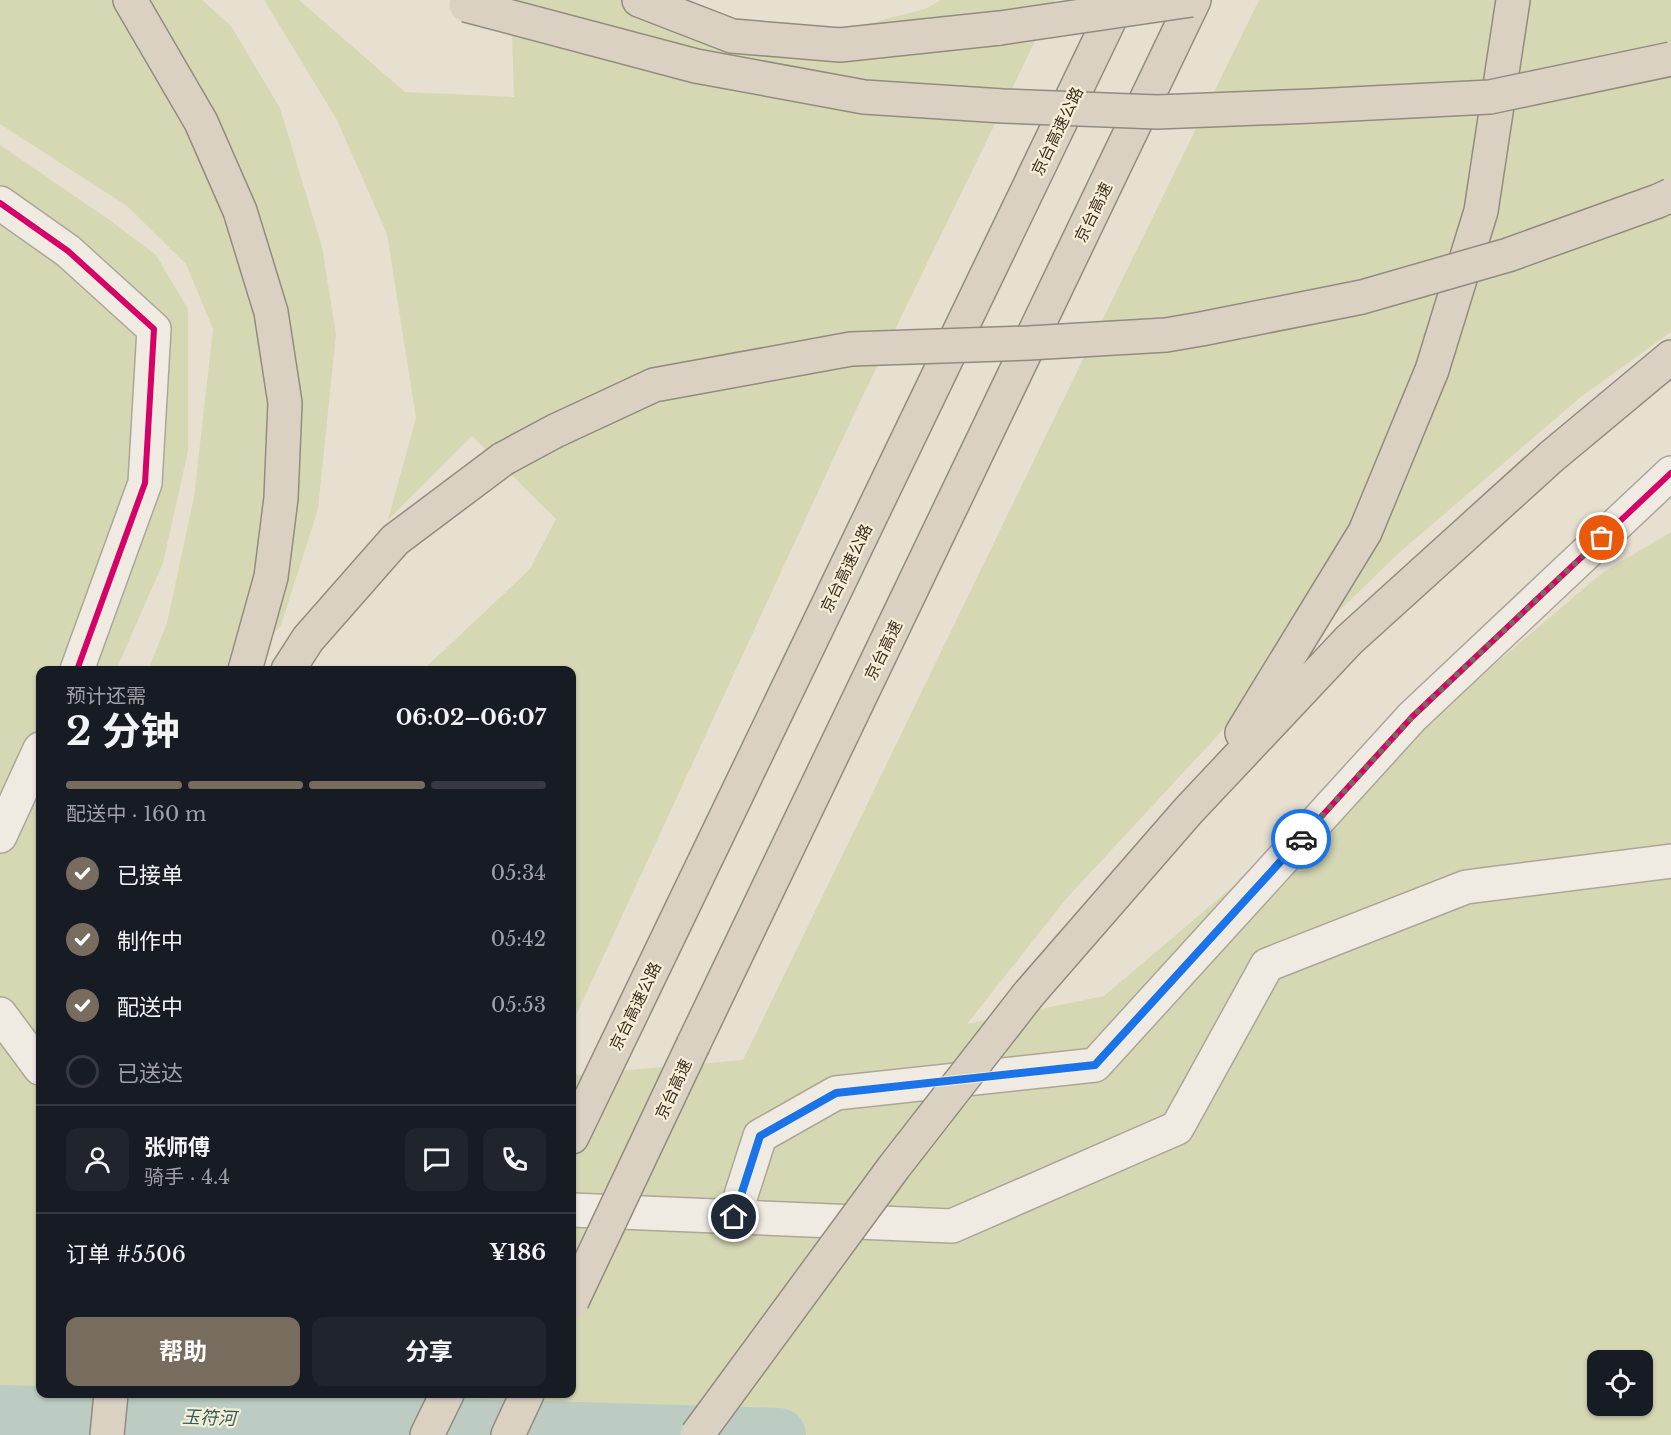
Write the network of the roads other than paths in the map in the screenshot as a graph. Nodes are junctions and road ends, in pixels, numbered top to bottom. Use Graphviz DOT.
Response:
graph roads {
  1 [pos="130,0"];
  2 [pos="639,0"];
  3 [pos="1119,0"];
  4 [pos="1193,0"];
  5 [pos="1513,0"];
  6 [pos="459,2"];
  7 [pos="1671,58"];
  8 [pos="1671,195"];
  9 [pos="0,203"];
  10 [pos="1671,357"];
  11 [pos="1671,473"];
  12 [pos="78,666"];
  13 [pos="246,666"];
  14 [pos="291,666"];
  15 [pos="36,758"];
  16 [pos="1188,811"];
  17 [pos="0,836"];
  18 [pos="1671,861"];
  19 [pos="0,1014"];
  20 [pos="36,1063"];
  21 [pos="576,1128"];
  22 [pos="576,1210"];
  23 [pos="734,1217"];
  24 [pos="576,1293"];
  25 [pos="111,1398"];
  26 [pos="445,1398"];
  27 [pos="526,1398"];
  28 [pos="107,1435"];
  29 [pos="427,1435"];
  30 [pos="508,1435"];
  31 [pos="697,1435"];
  1 -- 13 [label="highway"];
  2 -- 4 [label="highway, bridge"];
  3 -- 21 [label="highway, 京台高速公路"];
  4 -- 24 [label="highway, 京台高速, bridge"];
  5 -- 16 [label="highway"];
  6 -- 7 [label="highway, bridge"];
  8 -- 14 [label="highway, bridge"];
  9 -- 12 [label="street"];
  10 -- 16 [label="highway"];
  11 -- 23 [label="street"];
  15 -- 17 [label="street"];
  16 -- 31 [label="highway, bridge"];
  18 -- 23 [label="street"];
  19 -- 20 [label="street"];
  22 -- 23 [label="street"];
  25 -- 28 [label="highway"];
  26 -- 29 [label="highway"];
  27 -- 30 [label="highway"];
}
